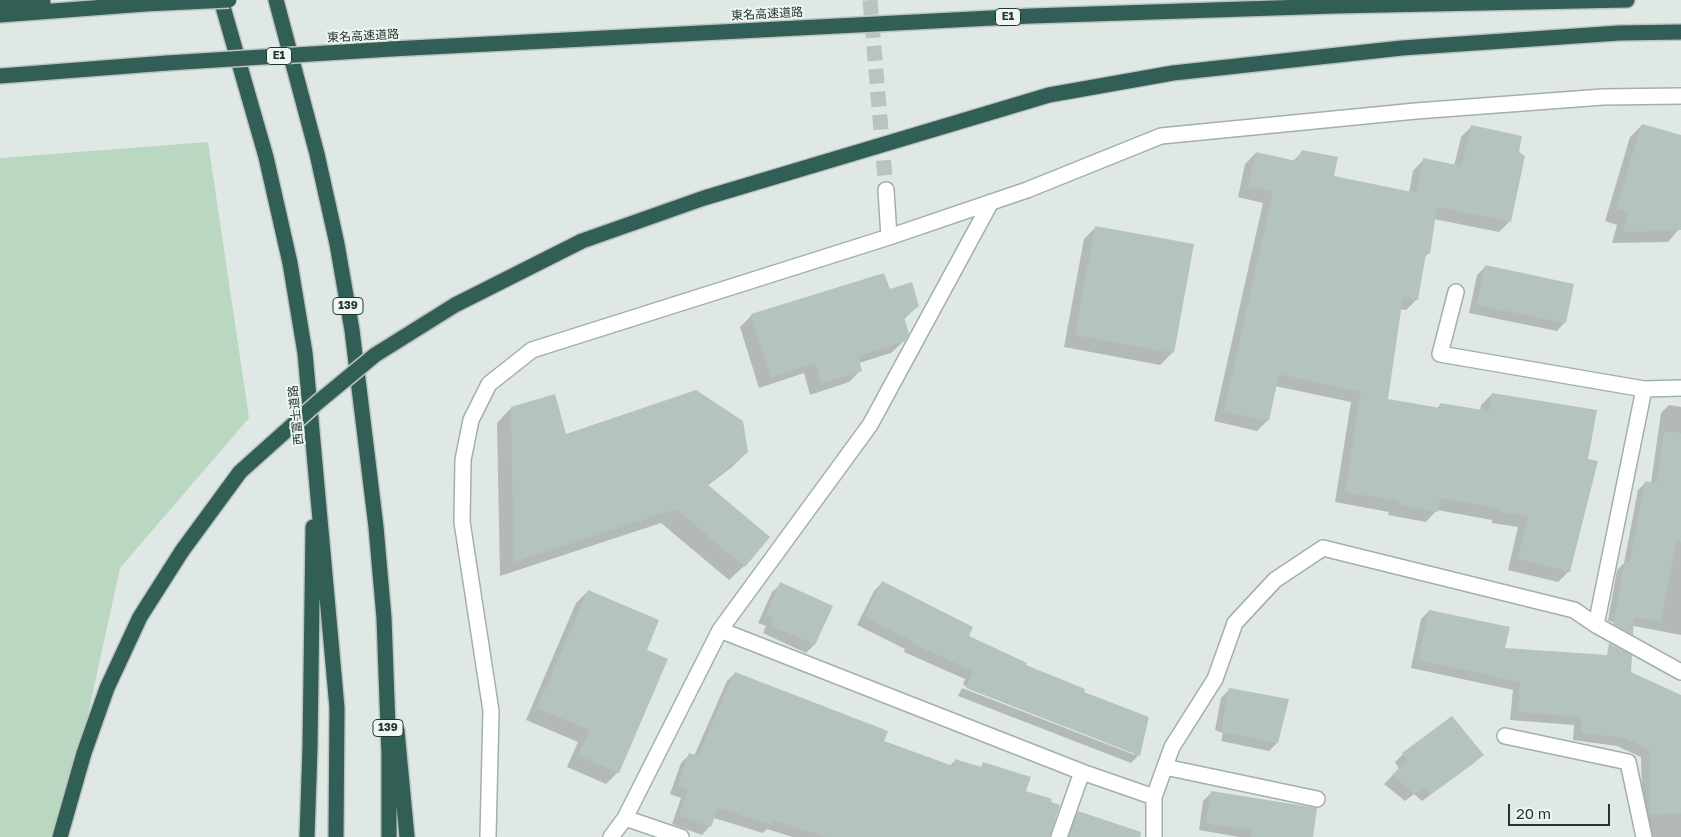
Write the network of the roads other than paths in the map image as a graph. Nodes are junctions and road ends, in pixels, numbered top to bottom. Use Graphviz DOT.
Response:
graph roads {
  1 [pos="222,0"];
  2 [pos="229,0"];
  3 [pos="276,0"];
  4 [pos="1626,0"];
  5 [pos="0,2"];
  6 [pos="145,4"];
  7 [pos="0,14"];
  8 [pos="1681,32"];
  9 [pos="0,76"];
  10 [pos="1681,96"];
  11 [pos="886,190"];
  12 [pos="991,202"];
  13 [pos="889,237"];
  14 [pos="1456,292"];
  15 [pos="1681,388"];
  16 [pos="1644,389"];
  17 [pos="314,443"];
  18 [pos="384,618"];
  19 [pos="1596,625"];
  20 [pos="720,630"];
  21 [pos="1681,672"];
  22 [pos="1505,736"];
  23 [pos="1165,766"];
  24 [pos="1082,772"];
  25 [pos="1154,797"];
  26 [pos="1317,798"];
  27 [pos="625,818"];
  28 [pos="60,837"];
  29 [pos="307,837"];
  30 [pos="336,837"];
  31 [pos="389,837"];
  32 [pos="407,837"];
  33 [pos="488,837"];
  34 [pos="611,837"];
  35 [pos="681,837"];
  36 [pos="1059,837"];
  37 [pos="1154,837"];
  38 [pos="1644,837"];
  1 -- 17 [label="highway, 西富士道路"];
  2 -- 6 [label="highway, bridge"];
  3 -- 18 [label="highway, 139"];
  4 -- 9 [label="highway, 東名高速道路 / E1, bridge"];
  5 -- 6 [label="highway"];
  6 -- 7 [label="highway"];
  8 -- 28 [label="highway, bridge"];
  10 -- 12 [label="street"];
  11 -- 13 [label="street"];
  12 -- 13 [label="street"];
  12 -- 20 [label="street"];
  13 -- 33 [label="street"];
  14 -- 16 [label="street"];
  15 -- 16 [label="street"];
  16 -- 19 [label="street"];
  17 -- 29 [label="highway"];
  17 -- 30 [label="highway, 西富士道路"];
  18 -- 31 [label="highway, 139"];
  18 -- 32 [label="highway"];
  19 -- 21 [label="street"];
  19 -- 23 [label="street"];
  20 -- 24 [label="street"];
  20 -- 27 [label="street"];
  22 -- 38 [label="street"];
  23 -- 25 [label="street"];
  23 -- 26 [label="street"];
  24 -- 25 [label="street"];
  24 -- 36 [label="street"];
  25 -- 37 [label="street"];
  27 -- 34 [label="street"];
  27 -- 35 [label="street"];
}
